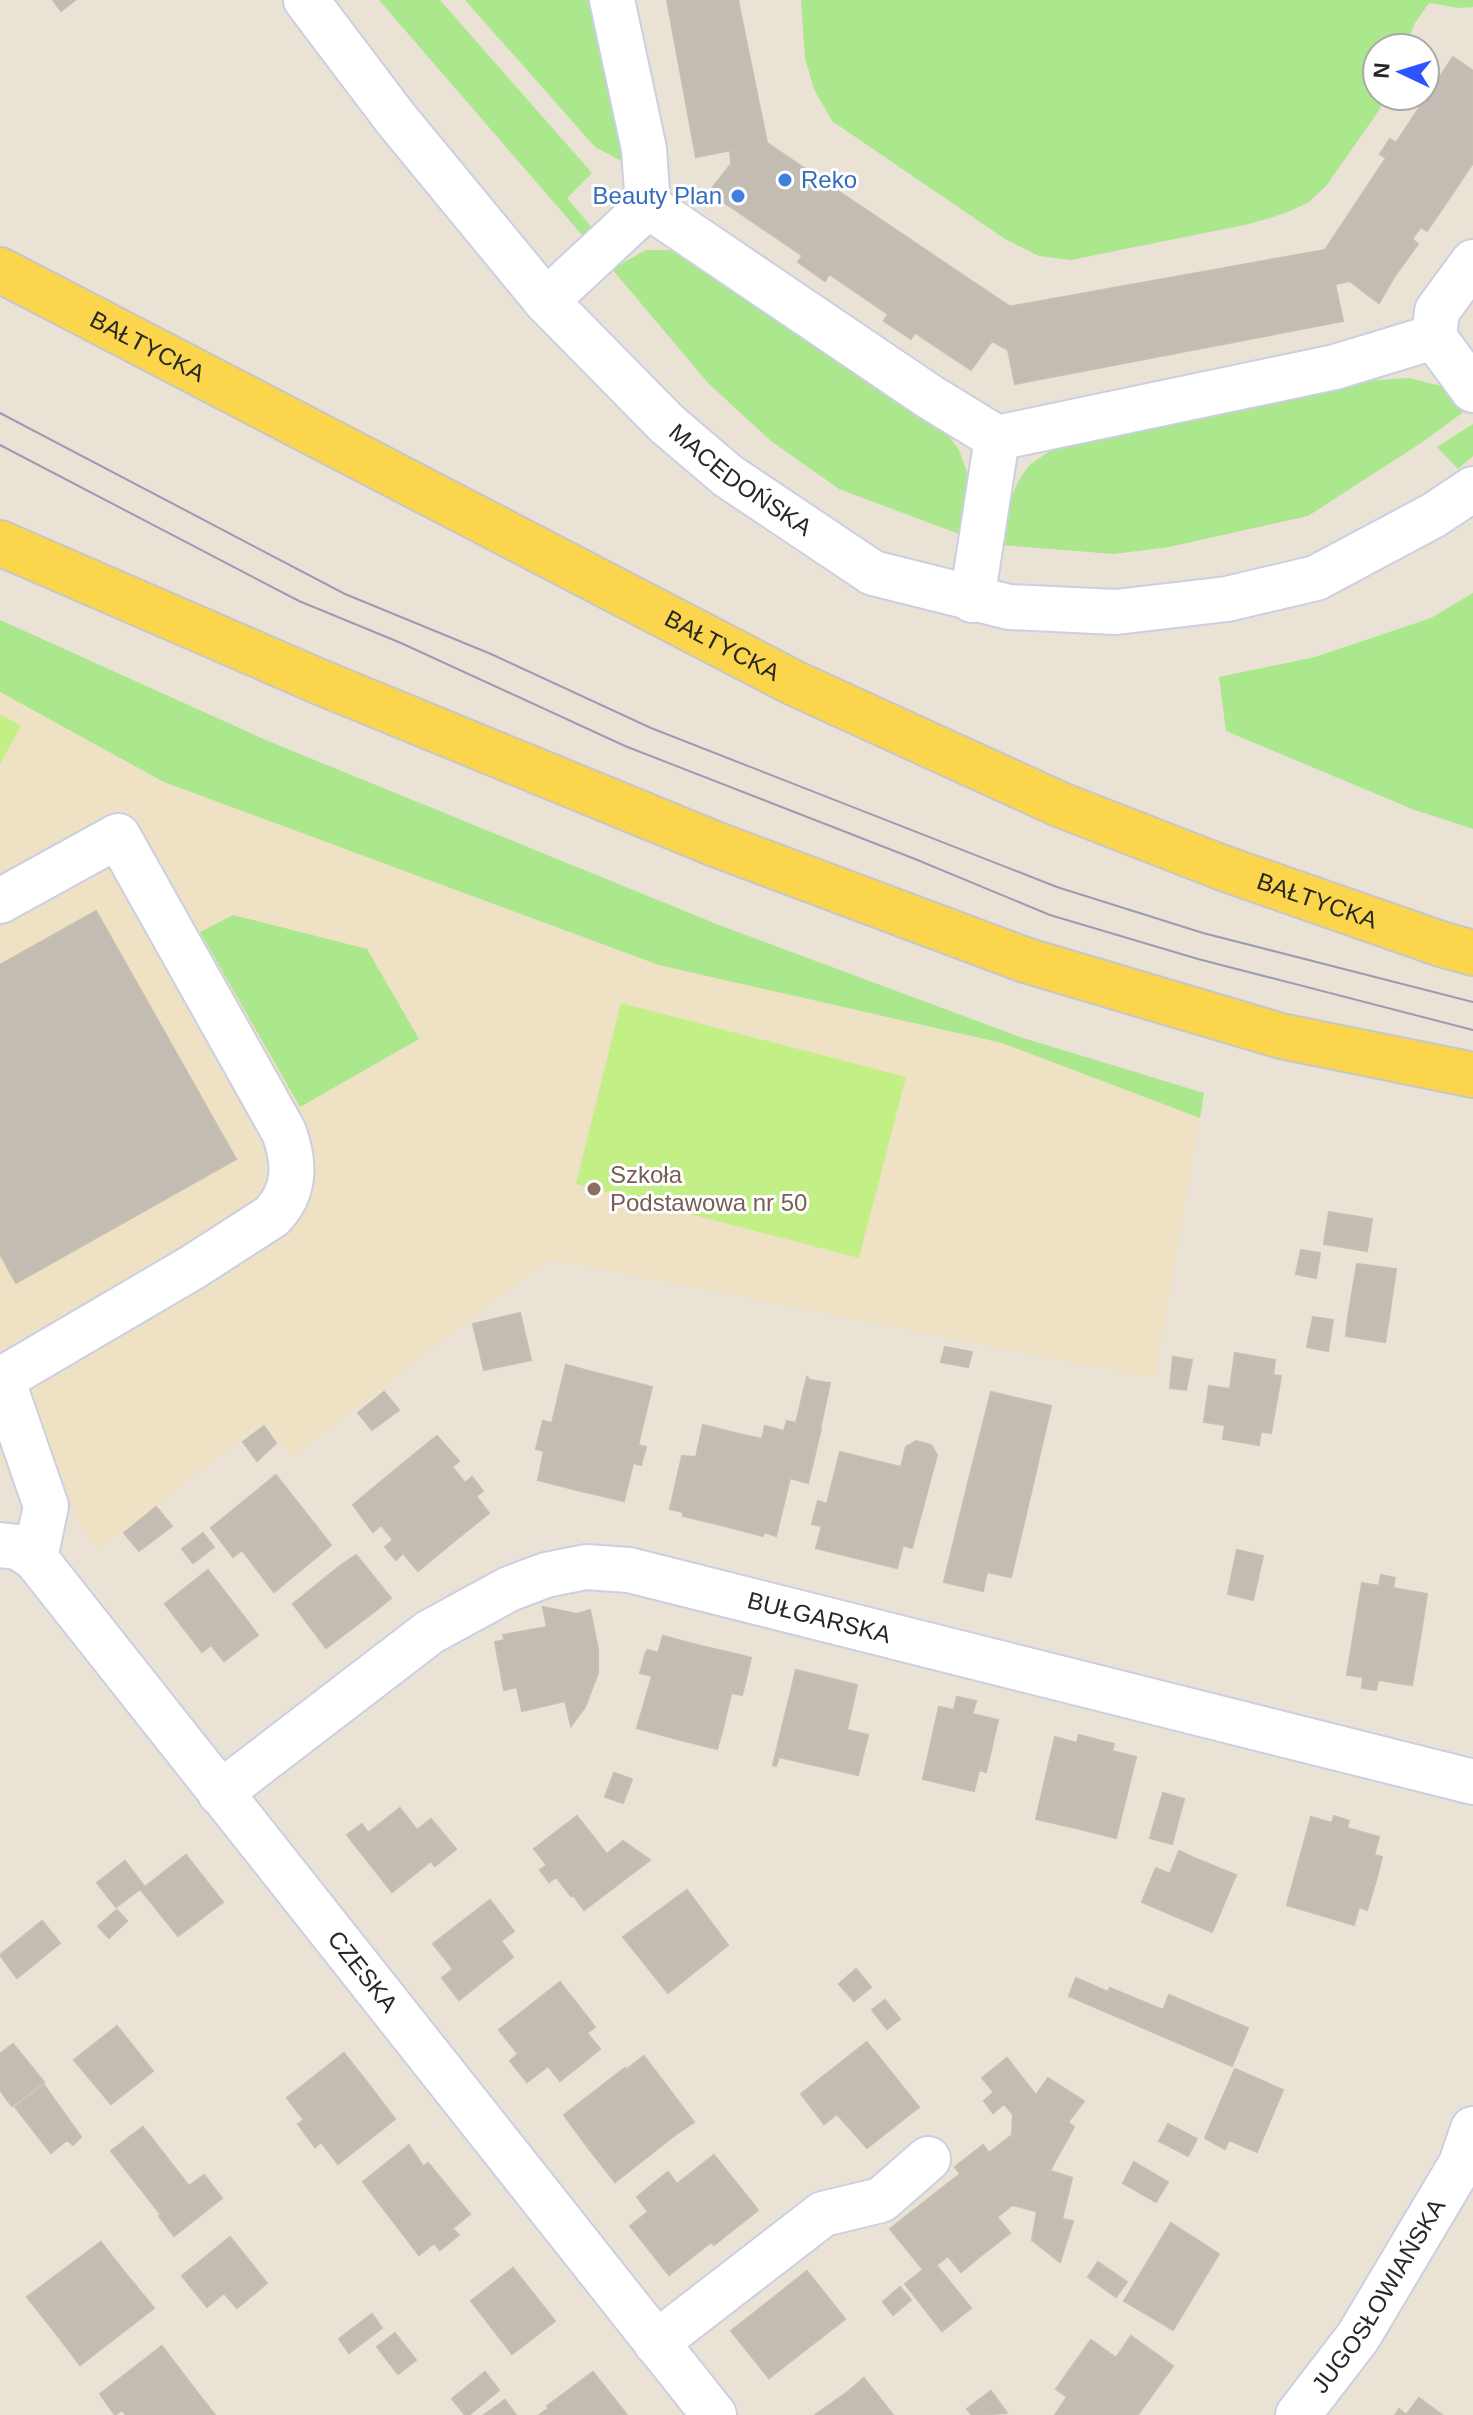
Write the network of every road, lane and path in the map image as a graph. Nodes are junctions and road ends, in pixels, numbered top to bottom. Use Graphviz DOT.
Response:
graph roads {
  1 [pos="306,0"];
  2 [pos="612,0"];
  3 [pos="648,206"];
  4 [pos="1473,262"];
  5 [pos="0,270"];
  6 [pos="546,301"];
  7 [pos="1434,337"];
  8 [pos="1473,390"];
  9 [pos="997,438"];
  10 [pos="1473,489"];
  11 [pos="0,543"];
  12 [pos="972,600"];
  13 [pos="0,901"];
  14 [pos="1473,953"];
  15 [pos="1473,1075"];
  16 [pos="1,1377"];
  17 [pos="18,1552"];
  18 [pos="1473,1782"];
  19 [pos="220,1793"];
  20 [pos="1469,2153"];
  21 [pos="928,2159"];
  22 [pos="656,2343"];
  23 [pos="714,2415"];
  24 [pos="1298,2415"];
  1 -- 6 [label="street, MACEDOŃSKA"];
  2 -- 3 [label="street"];
  3 -- 6 [label="street"];
  3 -- 9 [label="street"];
  4 -- 7 [label="street"];
  5 -- 14 [label="main road, BAŁTYCKA"];
  6 -- 12 [label="street, MACEDOŃSKA"];
  7 -- 8 [label="street"];
  7 -- 9 [label="street"];
  9 -- 12 [label="street"];
  10 -- 12 [label="street, MACEDOŃSKA"];
  11 -- 15 [label="main road"];
  13 -- 16 [label="street"];
  16 -- 17 [label="street"];
  17 -- 19 [label="street, CZESKA"];
  18 -- 19 [label="street, BUŁGARSKA"];
  19 -- 22 [label="street, CZESKA"];
  20 -- 24 [label="street, JUGOSŁOWIAŃSKA"];
  21 -- 22 [label="street"];
  22 -- 23 [label="street, CZESKA"];
}
